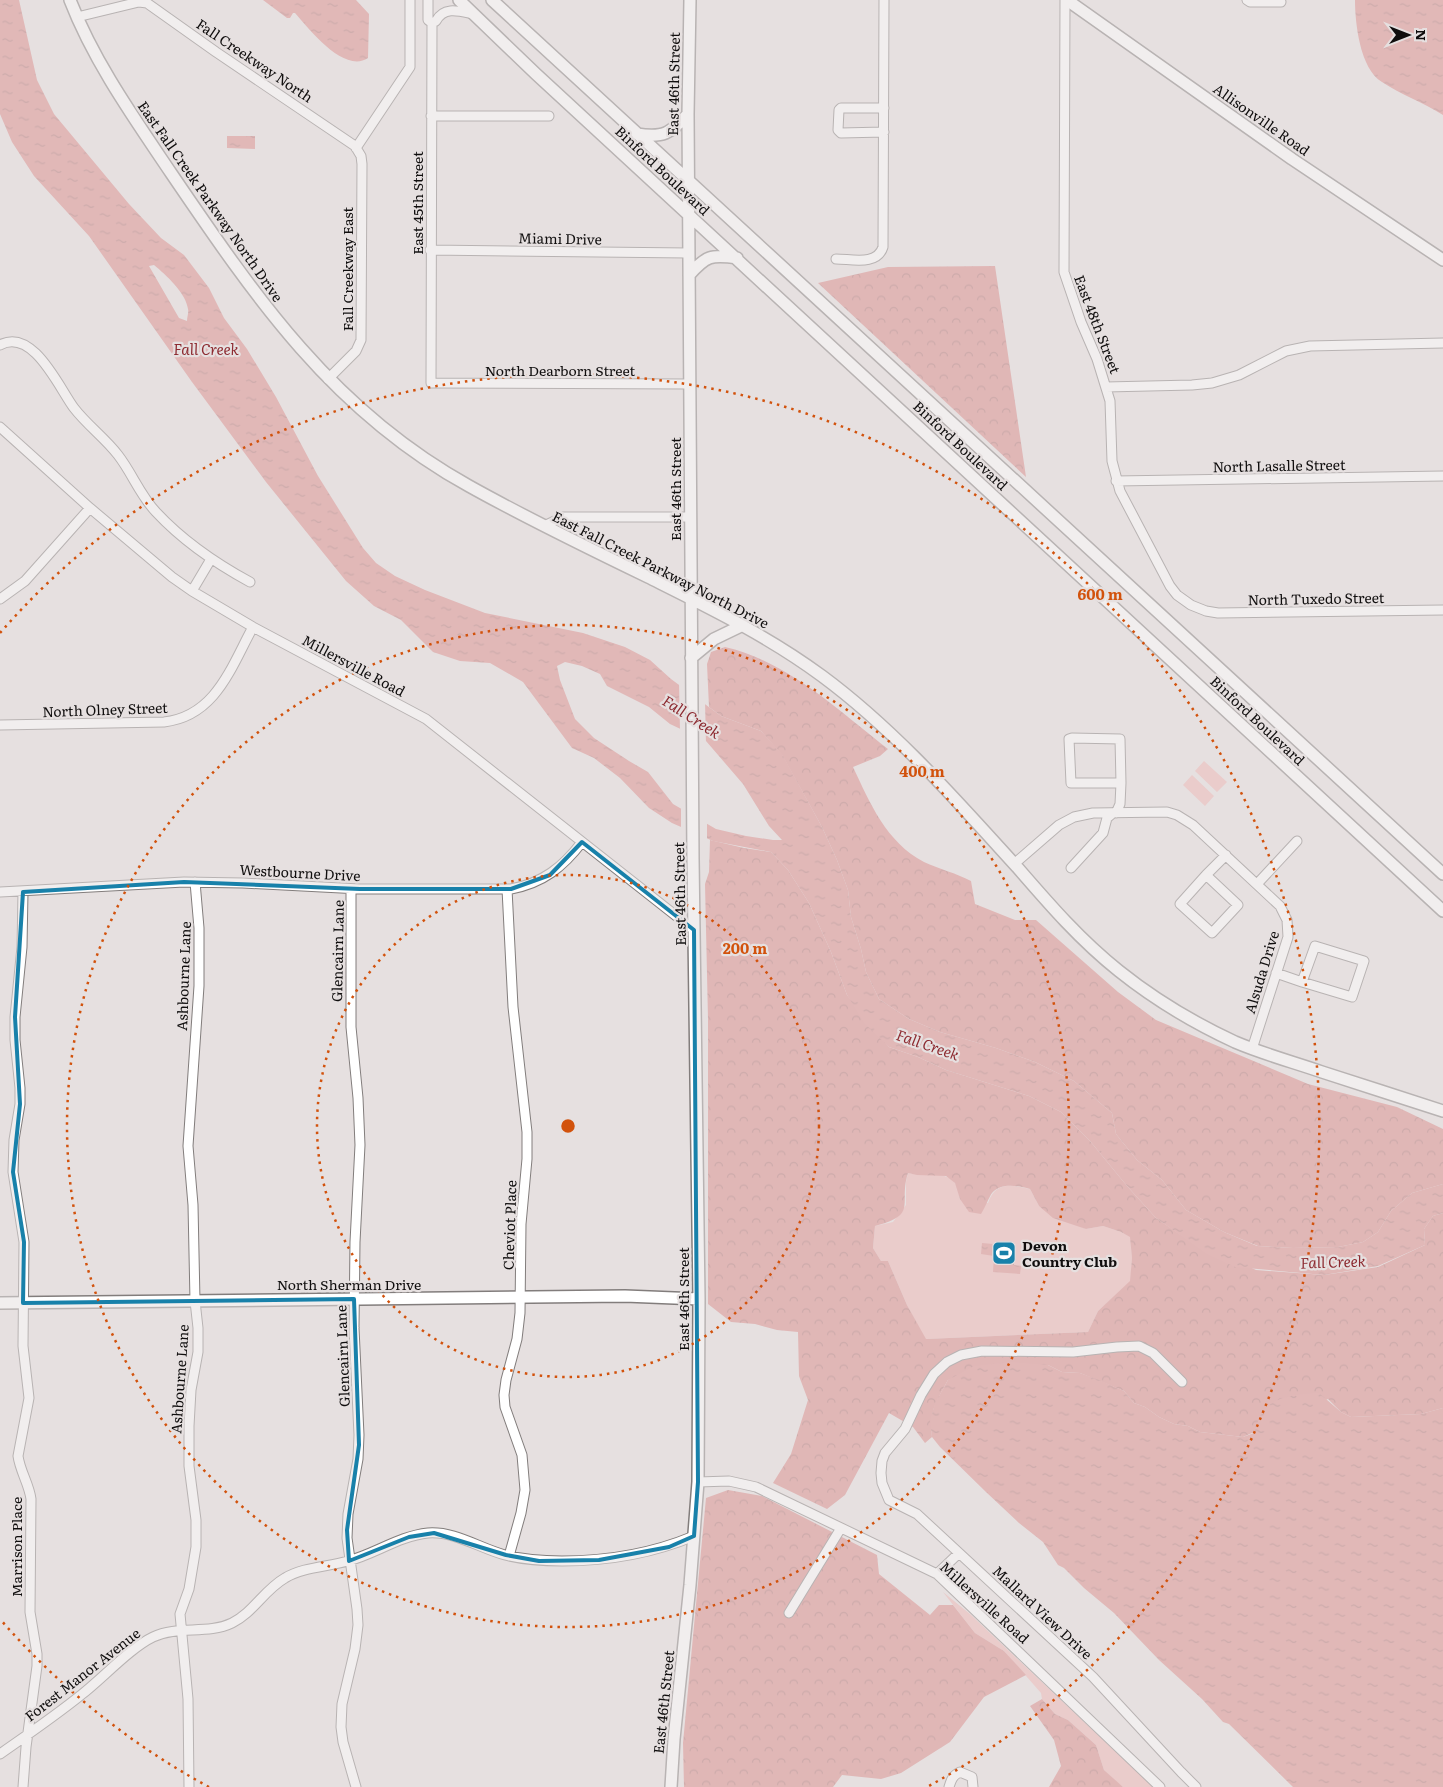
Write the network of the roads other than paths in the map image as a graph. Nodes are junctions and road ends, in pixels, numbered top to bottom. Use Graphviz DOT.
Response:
graph roads {
  1 [pos="70,0"];
  2 [pos="410,0"];
  3 [pos="428,0"];
  4 [pos="459,0"];
  5 [pos="492,0"];
  6 [pos="690,0"];
  7 [pos="884,0"];
  8 [pos="1066,0"];
  9 [pos="1247,0"];
  10 [pos="1281,2"];
  11 [pos="473,14"];
  12 [pos="77,17"];
  13 [pos="432,23"];
  14 [pos="884,108"];
  15 [pos="688,114"];
  16 [pos="431,116"];
  17 [pos="550,116"];
  18 [pos="884,132"];
  19 [pos="637,134"];
  20 [pos="356,148"];
  21 [pos="688,180"];
  22 [pos="688,213"];
  23 [pos="430,250"];
  24 [pos="688,253"];
  25 [pos="737,258"];
  26 [pos="836,259"];
  27 [pos="1443,260"];
  28 [pos="689,275"];
  29 [pos="1443,343"];
  30 [pos="0,345"];
  31 [pos="328,379"];
  32 [pos="431,383"];
  33 [pos="689,384"];
  34 [pos="1106,387"];
  35 [pos="0,427"];
  36 [pos="1443,476"];
  37 [pos="1116,481"];
  38 [pos="90,508"];
  39 [pos="690,517"];
  40 [pos="544,526"];
  41 [pos="211,559"];
  42 [pos="250,582"];
  43 [pos="192,592"];
  44 [pos="690,598"];
  45 [pos="0,599"];
  46 [pos="1191,605"];
  47 [pos="1443,610"];
  48 [pos="743,625"];
  49 [pos="253,627"];
  50 [pos="691,658"];
  51 [pos="0,725"];
  52 [pos="1121,783"];
  53 [pos="1114,813"];
  54 [pos="1297,841"];
  55 [pos="582,842"];
  56 [pos="1226,856"];
  57 [pos="1014,864"];
  58 [pos="1071,868"];
  59 [pos="1443,874"];
  60 [pos="1206,875"];
  61 [pos="195,882"];
  62 [pos="1257,884"];
  63 [pos="351,889"];
  64 [pos="507,889"];
  65 [pos="0,892"];
  66 [pos="23,892"];
  67 [pos="1443,911"];
  68 [pos="694,930"];
  69 [pos="1276,973"];
  70 [pos="1302,982"];
  71 [pos="1252,1048"];
  72 [pos="1443,1111"];
  73 [pos="520,1298"];
  74 [pos="699,1298"];
  75 [pos="354,1299"];
  76 [pos="195,1301"];
  77 [pos="0,1303"];
  78 [pos="23,1303"];
  79 [pos="1182,1382"];
  80 [pos="698,1482"];
  81 [pos="841,1528"];
  82 [pos="694,1536"];
  83 [pos="959,1553"];
  84 [pos="509,1556"];
  85 [pos="349,1561"];
  86 [pos="937,1574"];
  87 [pos="789,1613"];
  88 [pos="182,1630"];
  89 [pos="28,1734"];
  90 [pos="0,1754"];
  91 [pos="24,1787"];
  92 [pos="188,1787"];
  93 [pos="356,1787"];
  94 [pos="671,1787"];
  95 [pos="949,1787"];
  96 [pos="973,1787"];
  97 [pos="1160,1787"];
  98 [pos="1196,1787"];
  1 -- 12 [label="main road, East Fall Creek Parkway North Drive"];
  2 -- 20 [label="street"];
  3 -- 13 [label="street, East 45th Street"];
  4 -- 11 [label="main road, Binford Boulevard"];
  5 -- 19 [label="main road, Binford Boulevard"];
  6 -- 15 [label="main road, East 46th Street"];
  7 -- 14 [label="street"];
  8 -- 27 [label="main road, Allisonville Road"];
  8 -- 34 [label="street, East 48th Street"];
  9 -- 10 [label="street"];
  11 -- 13 [label="street"];
  11 -- 22 [label="main road, Binford Boulevard"];
  12 -- 20 [label="street, Fall Creekway North"];
  12 -- 31 [label="main road, East Fall Creek Parkway North Drive"];
  13 -- 16 [label="street, East 45th Street"];
  14 -- 18 [label="street"];
  14 -- 18 [label="street"];
  15 -- 19 [label="main road"];
  15 -- 21 [label="main road, East 46th Street"];
  16 -- 17 [label="street"];
  16 -- 23 [label="street, East 45th Street"];
  18 -- 26 [label="street"];
  19 -- 21 [label="main road, Binford Boulevard"];
  20 -- 31 [label="street, Fall Creekway East"];
  21 -- 22 [label="main road, East 46th Street"];
  21 -- 59 [label="main road, Binford Boulevard"];
  22 -- 24 [label="main road, East 46th Street"];
  22 -- 25 [label="main road, Binford Boulevard"];
  23 -- 24 [label="street, Miami Drive"];
  23 -- 32 [label="street, East 45th Street"];
  24 -- 28 [label="main road, East 46th Street"];
  25 -- 28 [label="main road"];
  25 -- 67 [label="main road, Binford Boulevard"];
  28 -- 33 [label="main road, East 46th Street"];
  29 -- 34 [label="street"];
  30 -- 41 [label="street"];
  31 -- 40 [label="main road, East Fall Creek Parkway North Drive"];
  32 -- 33 [label="street, North Dearborn Street"];
  33 -- 39 [label="main road, East 46th Street"];
  34 -- 37 [label="street, East 48th Street"];
  35 -- 38 [label="street, Millersville Road"];
  36 -- 37 [label="street, North Lasalle Street"];
  37 -- 46 [label="street, East 48th Street"];
  38 -- 43 [label="street, Millersville Road"];
  38 -- 45 [label="street"];
  39 -- 40 [label="street"];
  39 -- 44 [label="main road, East 46th Street"];
  40 -- 44 [label="main road, East Fall Creek Parkway North Drive"];
  41 -- 42 [label="street"];
  41 -- 43 [label="street"];
  43 -- 49 [label="street, Millersville Road"];
  44 -- 48 [label="main road, East Fall Creek Parkway North Drive"];
  44 -- 50 [label="main road, East 46th Street"];
  46 -- 47 [label="street, North Tuxedo Street"];
  48 -- 50 [label="main road"];
  48 -- 57 [label="main road, East Fall Creek Parkway North Drive"];
  49 -- 51 [label="street, North Olney Street"];
  49 -- 55 [label="street, Millersville Road"];
  50 -- 68 [label="main road, East 46th Street"];
  52 -- 52 [label="street"];
  52 -- 53 [label="street"];
  53 -- 56 [label="street, Alsuda Drive"];
  53 -- 57 [label="street, Alsuda Drive"];
  53 -- 58 [label="street"];
  54 -- 62 [label="street"];
  55 -- 64 [label="street, Westbourne Drive"];
  55 -- 68 [label="street, Millersville Road"];
  56 -- 60 [label="street"];
  56 -- 62 [label="street, Alsuda Drive"];
  57 -- 71 [label="main road, East Fall Creek Parkway North Drive"];
  60 -- 60 [label="street"];
  61 -- 63 [label="street, Westbourne Drive"];
  61 -- 66 [label="street, Westbourne Drive"];
  61 -- 76 [label="street, Ashbourne Lane"];
  62 -- 69 [label="street, Alsuda Drive"];
  63 -- 64 [label="street, Westbourne Drive"];
  63 -- 75 [label="street, Glencairn Lane"];
  64 -- 73 [label="street, Cheviot Place"];
  65 -- 66 [label="street, Westbourne Drive"];
  66 -- 78 [label="street, Marrison Place"];
  68 -- 74 [label="main road, East 46th Street"];
  69 -- 70 [label="street"];
  69 -- 71 [label="street, Alsuda Drive"];
  70 -- 70 [label="street"];
  71 -- 72 [label="main road, East Fall Creek Parkway North Drive"];
  73 -- 74 [label="main road, North Sherman Drive"];
  73 -- 75 [label="main road, North Sherman Drive"];
  73 -- 84 [label="street, Cheviot Place"];
  74 -- 80 [label="main road, East 46th Street"];
  75 -- 76 [label="main road, North Sherman Drive"];
  75 -- 85 [label="street, Glencairn Lane"];
  76 -- 78 [label="main road, North Sherman Drive"];
  76 -- 88 [label="street, Ashbourne Lane"];
  77 -- 78 [label="main road, North Sherman Drive"];
  78 -- 89 [label="street, Marrison Place"];
  79 -- 83 [label="street, Mallard View Drive"];
  80 -- 81 [label="street, Millersville Road"];
  80 -- 82 [label="main road, East 46th Street"];
  81 -- 86 [label="street, Millersville Road"];
  81 -- 87 [label="street"];
  82 -- 84 [label="street, Forest Manor Avenue"];
  82 -- 94 [label="main road, East 46th Street"];
  83 -- 86 [label="street"];
  83 -- 98 [label="street, Mallard View Drive"];
  84 -- 85 [label="street, Forest Manor Avenue"];
  85 -- 88 [label="street, Forest Manor Avenue"];
  85 -- 93 [label="street, Glencairn Lane"];
  86 -- 97 [label="street, Millersville Road"];
  88 -- 89 [label="street, Forest Manor Avenue"];
  88 -- 92 [label="street, Ashbourne Lane"];
  89 -- 90 [label="street, Forest Manor Avenue"];
  89 -- 91 [label="street, Marrison Place"];
  95 -- 96 [label="street"];
}
